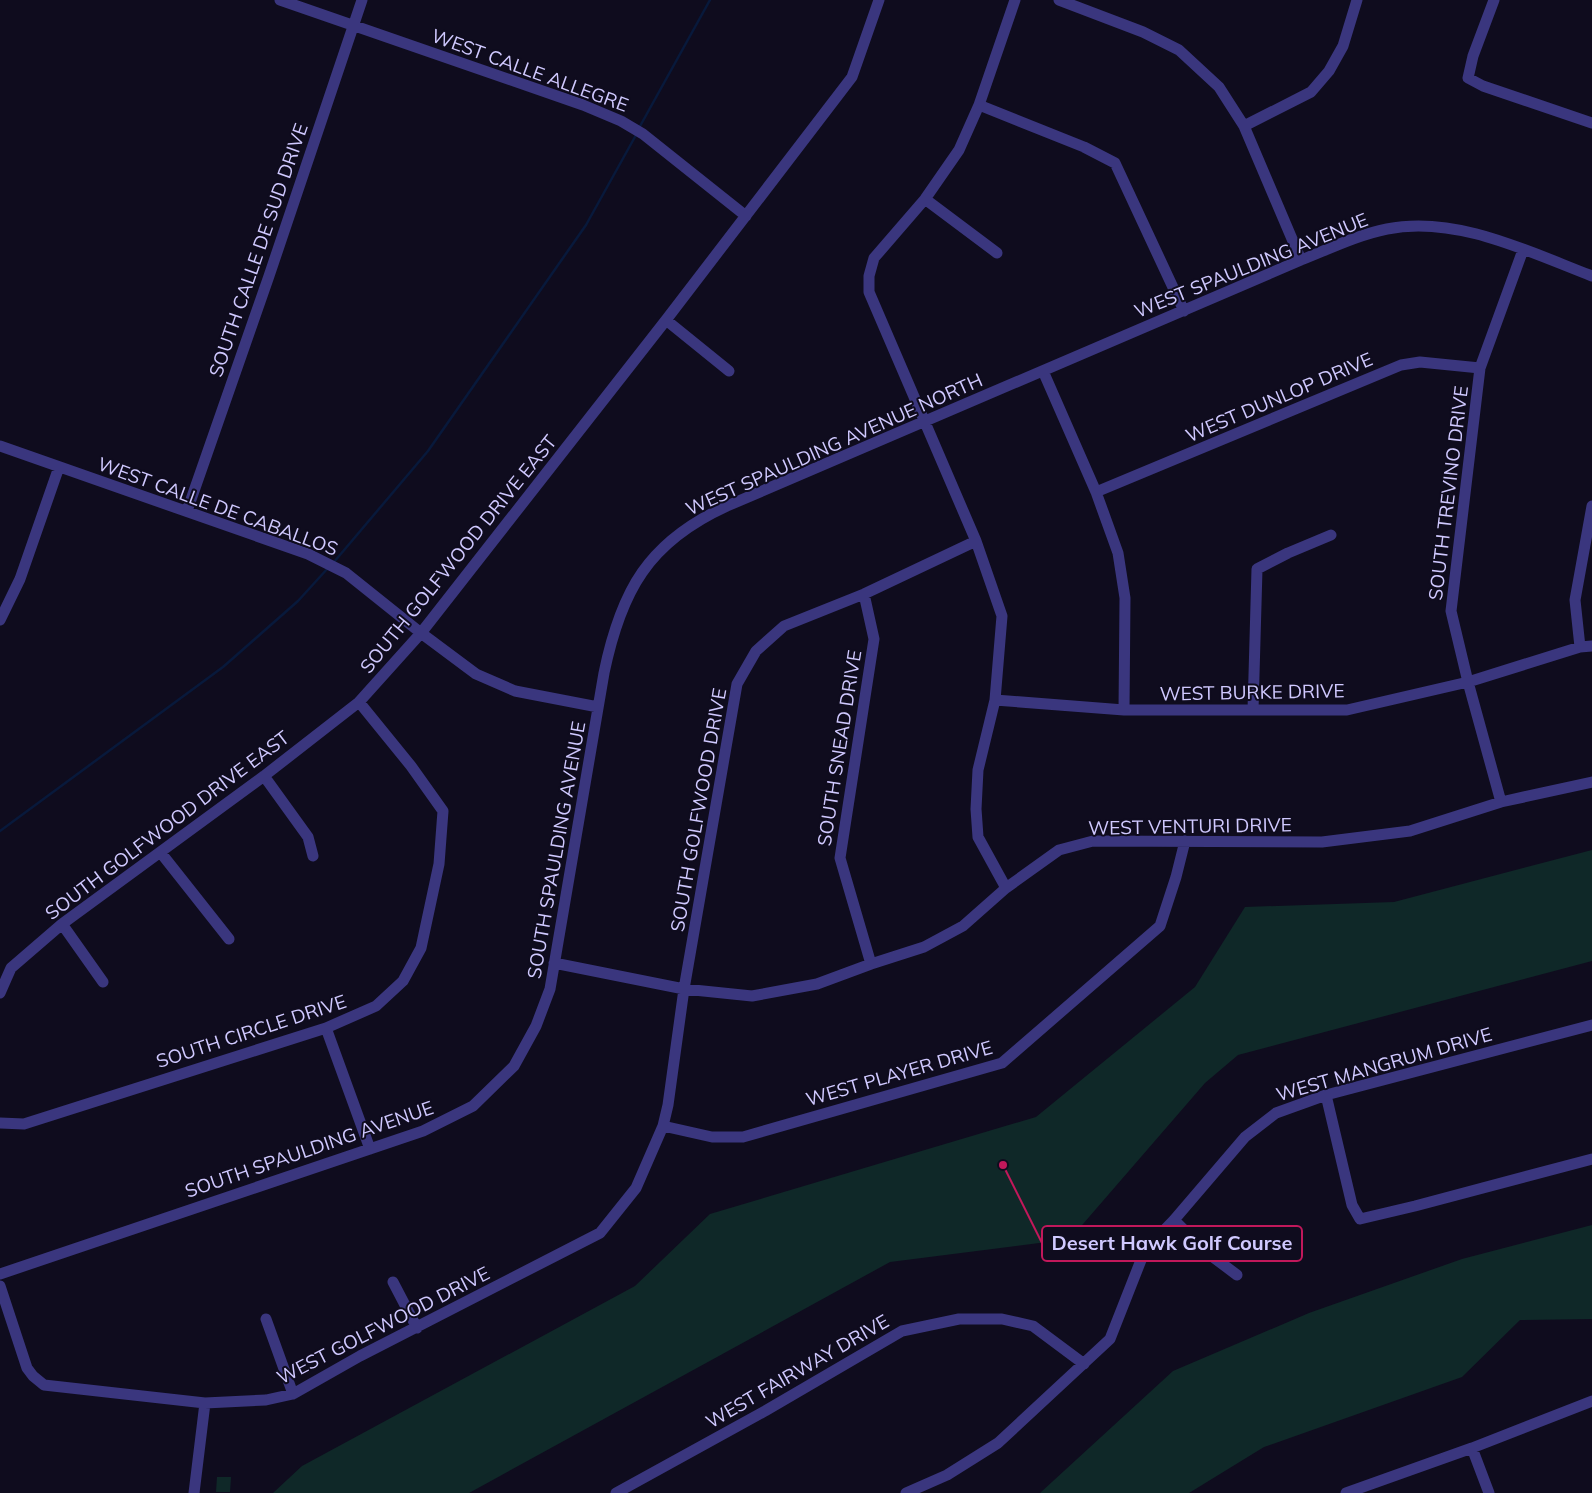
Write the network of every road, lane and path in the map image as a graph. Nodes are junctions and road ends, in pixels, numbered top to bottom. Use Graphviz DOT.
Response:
graph roads {
  1 [pos="280,0"];
  2 [pos="362,0"];
  3 [pos="879,0"];
  4 [pos="1015,0"];
  5 [pos="1059,0"];
  6 [pos="1357,0"];
  7 [pos="1494,0"];
  8 [pos="353,25"];
  9 [pos="979,105"];
  10 [pos="1591,120"];
  11 [pos="1244,126"];
  12 [pos="924,200"];
  13 [pos="746,216"];
  14 [pos="1523,250"];
  15 [pos="997,253"];
  16 [pos="1301,260"];
  17 [pos="1592,276"];
  18 [pos="1184,311"];
  19 [pos="666,320"];
  20 [pos="1480,368"];
  21 [pos="729,371"];
  22 [pos="1043,371"];
  23 [pos="925,422"];
  24 [pos="0,446"];
  25 [pos="59,467"];
  26 [pos="1096,492"];
  27 [pos="1592,506"];
  28 [pos="187,510"];
  29 [pos="1331,535"];
  30 [pos="976,541"];
  31 [pos="648,562"];
  32 [pos="864,594"];
  33 [pos="0,620"];
  34 [pos="421,633"];
  35 [pos="1586,646"];
  36 [pos="1468,682"];
  37 [pos="995,700"];
  38 [pos="359,702"];
  39 [pos="598,707"];
  40 [pos="1124,710"];
  41 [pos="1253,710"];
  42 [pos="264,776"];
  43 [pos="1592,782"];
  44 [pos="1501,802"];
  45 [pos="1185,841"];
  46 [pos="161,853"];
  47 [pos="313,856"];
  48 [pos="1006,888"];
  49 [pos="62,924"];
  50 [pos="229,939"];
  51 [pos="554,963"];
  52 [pos="871,964"];
  53 [pos="103,982"];
  54 [pos="684,989"];
  55 [pos="0,993"];
  56 [pos="1592,1025"];
  57 [pos="326,1028"];
  58 [pos="1326,1096"];
  59 [pos="668,1105"];
  60 [pos="0,1123"];
  61 [pos="663,1126"];
  62 [pos="370,1149"];
  63 [pos="1592,1159"];
  64 [pos="1174,1220"];
  65 [pos="0,1274"];
  66 [pos="1237,1275"];
  67 [pos="393,1282"];
  68 [pos="0,1286"];
  69 [pos="266,1319"];
  70 [pos="417,1328"];
  71 [pos="1084,1364"];
  72 [pos="293,1394"];
  73 [pos="1592,1401"];
  74 [pos="205,1403"];
  75 [pos="1472,1448"];
  76 [pos="1362,1490"];
  77 [pos="194,1493"];
  78 [pos="616,1493"];
  79 [pos="906,1493"];
  80 [pos="1346,1493"];
  81 [pos="1489,1493"];
  1 -- 8 [label="street, WEST CALLE ALLEGRE"];
  2 -- 8 [label="street, SOUTH CALLE DE SUD DRIVE"];
  3 -- 13 [label="street, SOUTH GOLFWOOD DRIVE EAST"];
  4 -- 9 [label="street"];
  5 -- 11 [label="street"];
  6 -- 11 [label="street"];
  7 -- 10 [label="street"];
  8 -- 13 [label="street, WEST CALLE ALLEGRE"];
  8 -- 28 [label="street, SOUTH CALLE DE SUD DRIVE"];
  9 -- 12 [label="street"];
  9 -- 18 [label="street"];
  11 -- 16 [label="street"];
  12 -- 15 [label="street"];
  12 -- 23 [label="street"];
  13 -- 19 [label="street, SOUTH GOLFWOOD DRIVE EAST"];
  14 -- 16 [label="street, WEST SPAULDING AVENUE"];
  14 -- 17 [label="street, WEST SPAULDING AVENUE"];
  14 -- 20 [label="street, SOUTH TREVINO DRIVE"];
  16 -- 18 [label="street, WEST SPAULDING AVENUE"];
  18 -- 22 [label="street, WEST SPAULDING AVENUE"];
  19 -- 21 [label="street"];
  19 -- 34 [label="street, SOUTH GOLFWOOD DRIVE EAST"];
  20 -- 26 [label="street, WEST DUNLOP DRIVE"];
  20 -- 36 [label="street, SOUTH TREVINO DRIVE"];
  22 -- 23 [label="street, WEST SPAULDING AVENUE NORTH"];
  22 -- 26 [label="street"];
  23 -- 30 [label="street"];
  23 -- 31 [label="street, WEST SPAULDING AVENUE NORTH"];
  24 -- 25 [label="street, WEST CALLE DE CABALLOS"];
  25 -- 28 [label="street, WEST CALLE DE CABALLOS"];
  25 -- 33 [label="street"];
  26 -- 40 [label="street"];
  27 -- 35 [label="street"];
  28 -- 34 [label="street, WEST CALLE DE CABALLOS"];
  29 -- 41 [label="street"];
  30 -- 32 [label="street, SOUTH GOLFWOOD DRIVE"];
  30 -- 37 [label="street"];
  31 -- 39 [label="street, SOUTH SPAULDING AVENUE"];
  32 -- 52 [label="street, SOUTH SNEAD DRIVE"];
  32 -- 54 [label="street, SOUTH GOLFWOOD DRIVE"];
  34 -- 38 [label="street, SOUTH GOLFWOOD DRIVE EAST"];
  34 -- 39 [label="street, WEST CALLE DE CABALLOS"];
  35 -- 36 [label="street, WEST BURKE DRIVE"];
  36 -- 41 [label="street, WEST BURKE DRIVE"];
  36 -- 44 [label="street, SOUTH TREVINO DRIVE"];
  37 -- 40 [label="street, WEST BURKE DRIVE"];
  37 -- 48 [label="street"];
  38 -- 42 [label="street, SOUTH GOLFWOOD DRIVE EAST"];
  38 -- 57 [label="street, SOUTH CIRCLE DRIVE"];
  39 -- 51 [label="street, SOUTH SPAULDING AVENUE"];
  40 -- 41 [label="street, WEST BURKE DRIVE"];
  42 -- 46 [label="street, SOUTH GOLFWOOD DRIVE EAST"];
  42 -- 47 [label="street"];
  43 -- 44 [label="street, WEST VENTURI DRIVE"];
  44 -- 45 [label="street, WEST VENTURI DRIVE"];
  45 -- 48 [label="street, WEST VENTURI DRIVE"];
  45 -- 61 [label="street, WEST PLAYER DRIVE"];
  46 -- 49 [label="street, SOUTH GOLFWOOD DRIVE EAST"];
  46 -- 50 [label="street"];
  48 -- 52 [label="street, WEST VENTURI DRIVE"];
  49 -- 53 [label="street"];
  49 -- 55 [label="street, SOUTH GOLFWOOD DRIVE EAST"];
  51 -- 54 [label="street, WEST VENTURI DRIVE"];
  51 -- 62 [label="street, SOUTH SPAULDING AVENUE"];
  52 -- 54 [label="street, WEST VENTURI DRIVE"];
  54 -- 59 [label="street, SOUTH GOLFWOOD DRIVE"];
  56 -- 58 [label="street, WEST MANGRUM DRIVE"];
  57 -- 60 [label="street, SOUTH CIRCLE DRIVE"];
  57 -- 62 [label="street"];
  58 -- 63 [label="street"];
  58 -- 64 [label="street, WEST MANGRUM DRIVE"];
  59 -- 61 [label="street, WEST GOLFWOOD DRIVE"];
  61 -- 70 [label="street, WEST GOLFWOOD DRIVE"];
  62 -- 65 [label="street, SOUTH SPAULDING AVENUE"];
  64 -- 66 [label="street"];
  64 -- 71 [label="street, WEST MANGRUM DRIVE"];
  67 -- 70 [label="street"];
  68 -- 74 [label="street, WEST GOLFWOOD DRIVE"];
  69 -- 72 [label="street"];
  70 -- 72 [label="street, WEST GOLFWOOD DRIVE"];
  71 -- 78 [label="street, WEST FAIRWAY DRIVE"];
  71 -- 79 [label="street, WEST MANGRUM DRIVE"];
  72 -- 74 [label="street, WEST GOLFWOOD DRIVE"];
  73 -- 75 [label="street"];
  74 -- 77 [label="street"];
  75 -- 76 [label="street"];
  75 -- 81 [label="street"];
  76 -- 80 [label="street"];
}
